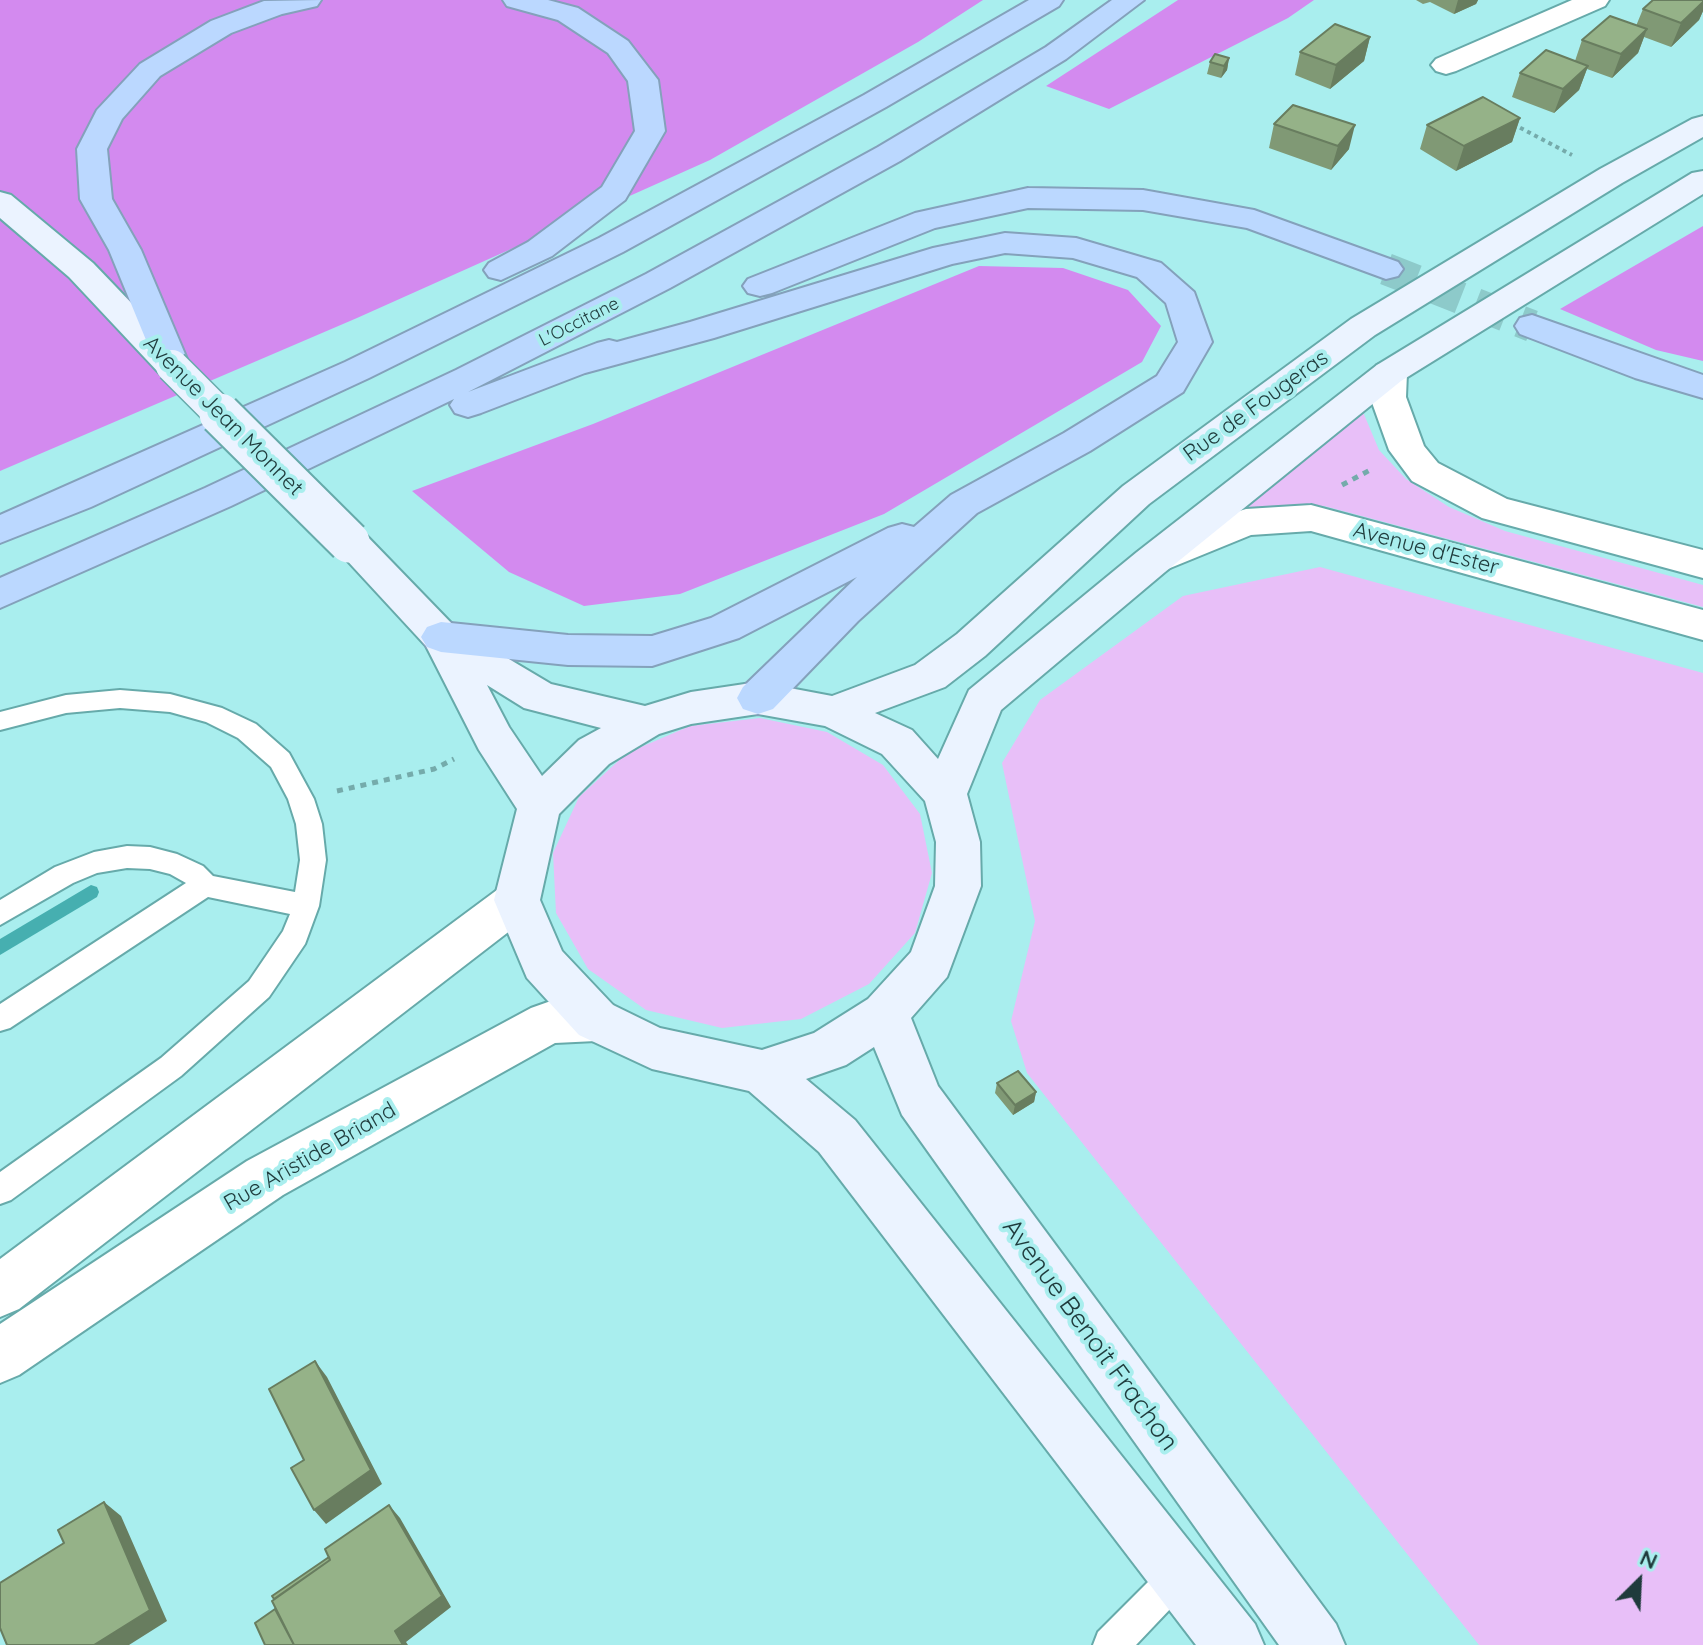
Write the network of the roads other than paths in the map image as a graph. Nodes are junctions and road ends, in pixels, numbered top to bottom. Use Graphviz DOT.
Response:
graph roads {
  1 [pos="307,0"];
  2 [pos="517,0"];
  3 [pos="1049,0"];
  4 [pos="1130,0"];
  5 [pos="1595,0"];
  6 [pos="1446,65"];
  7 [pos="1703,125"];
  8 [pos="1703,180"];
  9 [pos="0,202"];
  10 [pos="1386,269"];
  11 [pos="1532,326"];
  12 [pos="584,362"];
  13 [pos="172,366"];
  14 [pos="357,370"];
  15 [pos="1389,373"];
  16 [pos="1703,387"];
  17 [pos="218,497"];
  18 [pos="964,504"];
  19 [pos="0,530"];
  20 [pos="1151,562"];
  21 [pos="1703,564"];
  22 [pos="0,594"];
  23 [pos="1703,625"];
  24 [pos="441,637"];
  25 [pos="758,698"];
  26 [pos="833,712"];
  27 [pos="0,721"];
  28 [pos="645,722"];
  29 [pos="945,794"];
  30 [pos="539,807"];
  31 [pos="205,885"];
  32 [pos="517,900"];
  33 [pos="306,906"];
  34 [pos="0,914"];
  35 [pos="885,1014"];
  36 [pos="0,1019"];
  37 [pos="596,1020"];
  38 [pos="762,1072"];
  39 [pos="0,1190"];
  40 [pos="0,1291"];
  41 [pos="0,1356"];
  42 [pos="1179,1575"];
  43 [pos="1111,1645"];
  44 [pos="1234,1645"];
  45 [pos="1315,1645"];
  1 -- 13 [label="highway"];
  2 -- 14 [label="highway"];
  3 -- 14 [label="highway"];
  4 -- 17 [label="highway, L'Occitane"];
  5 -- 6 [label="street"];
  7 -- 26 [label="main road, Rue de Fougeras"];
  8 -- 15 [label="main road"];
  9 -- 13 [label="main road, Avenue Jean Monnet"];
  10 -- 12 [label="highway"];
  11 -- 16 [label="highway"];
  12 -- 17 [label="highway"];
  12 -- 18 [label="highway"];
  13 -- 24 [label="main road, Avenue Jean Monnet, bridge"];
  14 -- 19 [label="highway"];
  15 -- 20 [label="main road"];
  15 -- 21 [label="street"];
  17 -- 22 [label="highway, L'Occitane"];
  18 -- 24 [label="highway"];
  18 -- 25 [label="highway"];
  20 -- 23 [label="street, Avenue d'Ester"];
  20 -- 29 [label="main road"];
  24 -- 28 [label="main road, Avenue Jean Monnet"];
  24 -- 30 [label="main road, Avenue Jean Monnet"];
  25 -- 26 [label="main road"];
  25 -- 28 [label="main road"];
  26 -- 29 [label="main road"];
  27 -- 33 [label="lane"];
  28 -- 30 [label="main road"];
  29 -- 35 [label="main road"];
  30 -- 32 [label="main road"];
  31 -- 33 [label="lane"];
  31 -- 34 [label="lane"];
  31 -- 36 [label="lane"];
  32 -- 37 [label="main road"];
  32 -- 40 [label="street"];
  33 -- 39 [label="lane"];
  35 -- 38 [label="main road"];
  35 -- 45 [label="main road, Avenue Benoit Frachon"];
  37 -- 38 [label="main road"];
  37 -- 41 [label="street, Rue Aristide Briand"];
  38 -- 42 [label="main road"];
  42 -- 43 [label="lane"];
  42 -- 44 [label="main road"];
}
